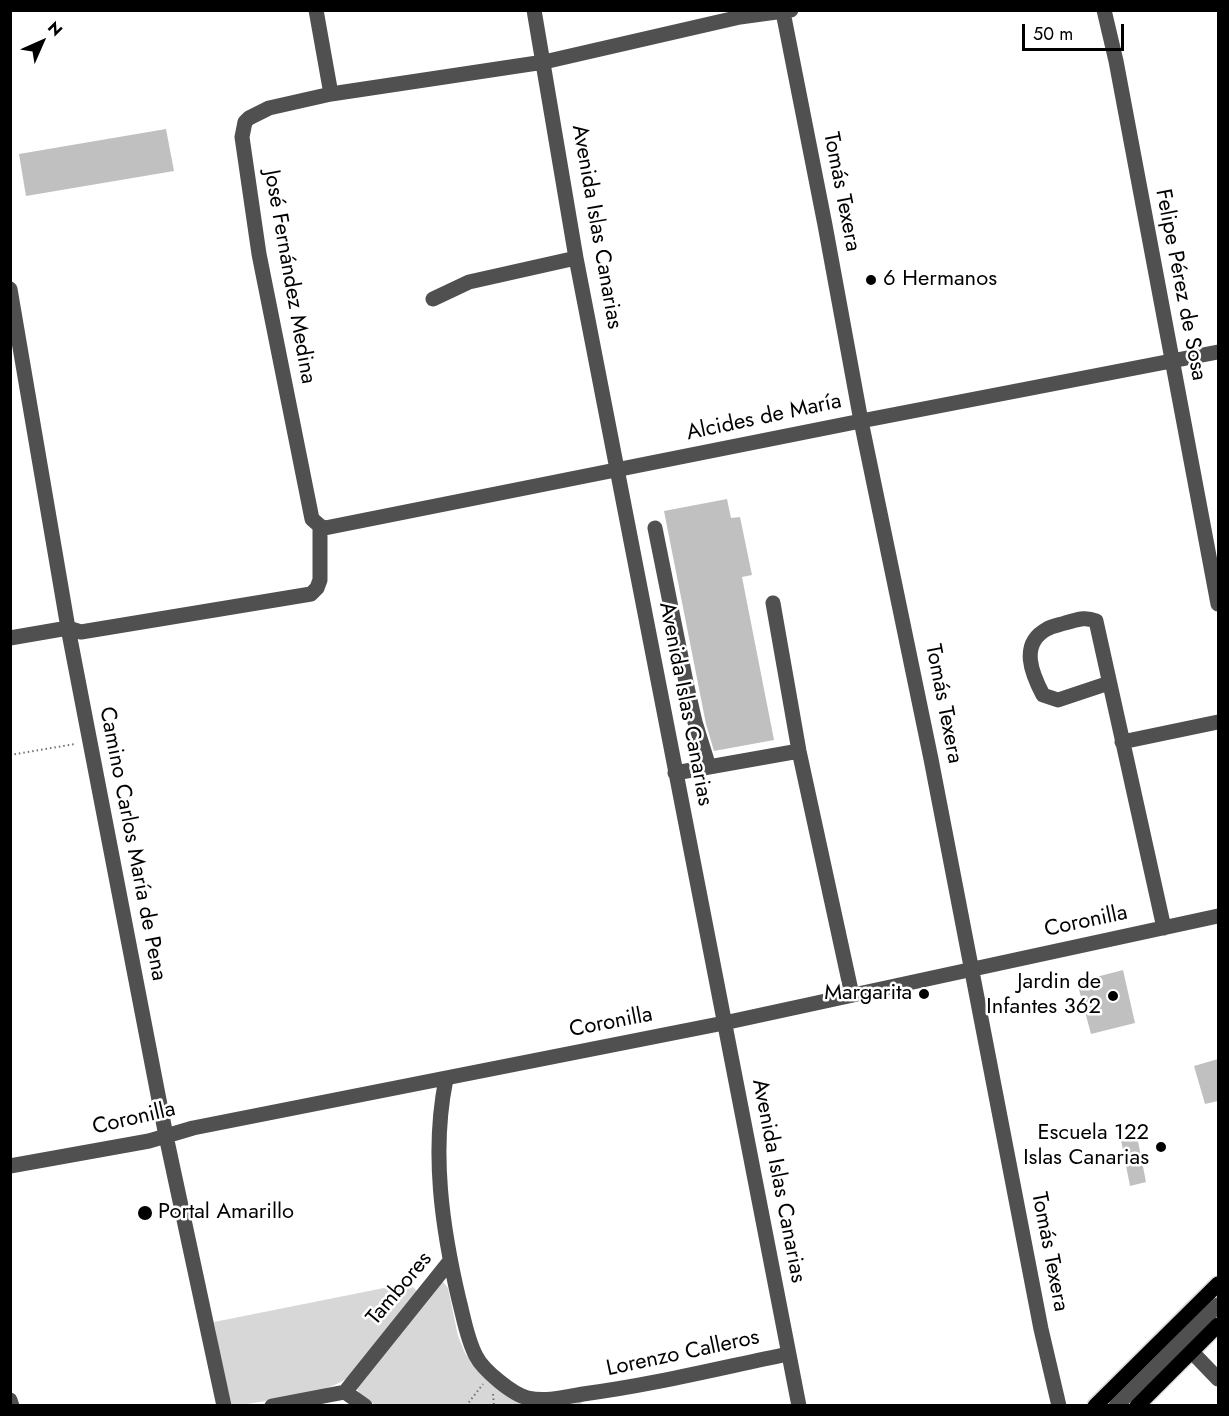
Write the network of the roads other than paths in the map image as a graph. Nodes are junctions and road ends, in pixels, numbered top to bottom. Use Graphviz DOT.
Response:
graph roads {
  1 [pos="316,10"];
  2 [pos="534,10"];
  3 [pos="1104,10"];
  4 [pos="787,11"];
  5 [pos="544,62"];
  6 [pos="332,94"];
  7 [pos="576,258"];
  8 [pos="10,289"];
  9 [pos="433,299"];
  10 [pos="1218,352"];
  11 [pos="1172,362"];
  12 [pos="861,421"];
  13 [pos="617,470"];
  14 [pos="320,526"];
  15 [pos="655,528"];
  16 [pos="773,603"];
  17 [pos="1218,604"];
  18 [pos="68,628"];
  19 [pos="10,638"];
  20 [pos="1109,683"];
  21 [pos="1218,722"];
  22 [pos="1122,742"];
  23 [pos="799,751"];
  24 [pos="710,767"];
  25 [pos="675,773"];
  26 [pos="1218,916"];
  27 [pos="1164,928"];
  28 [pos="970,970"];
  29 [pos="852,995"];
  30 [pos="724,1023"];
  31 [pos="446,1079"];
  32 [pos="166,1136"];
  33 [pos="10,1166"];
  34 [pos="450,1261"];
  35 [pos="1218,1284"];
  36 [pos="1218,1305"];
  37 [pos="1218,1325"];
  38 [pos="1192,1352"];
  39 [pos="788,1354"];
  40 [pos="1218,1379"];
  41 [pos="605,1391"];
  42 [pos="345,1392"];
  43 [pos="10,1400"];
  44 [pos="12,1406"];
  45 [pos="224,1406"];
  46 [pos="272,1406"];
  47 [pos="365,1406"];
  48 [pos="593,1406"];
  49 [pos="799,1406"];
  50 [pos="1059,1406"];
  51 [pos="1095,1406"];
  52 [pos="1116,1406"];
  53 [pos="1137,1406"];
  1 -- 6 [label="street"];
  2 -- 5 [label="street, Avenida Islas Canarias"];
  3 -- 11 [label="street, Felipe Pérez de Sosa"];
  4 -- 5 [label="street, José Fernández Medina"];
  4 -- 12 [label="street, Tomás Texera"];
  5 -- 6 [label="street, José Fernández Medina"];
  5 -- 7 [label="street, Avenida Islas Canarias"];
  6 -- 14 [label="street, José Fernández Medina"];
  7 -- 9 [label="street"];
  7 -- 13 [label="street, Avenida Islas Canarias"];
  8 -- 18 [label="street, Camino Carlos María de Pena"];
  10 -- 11 [label="street, Alcides de María"];
  11 -- 12 [label="street, Alcides de María"];
  11 -- 17 [label="street, Felipe Pérez de Sosa"];
  12 -- 13 [label="street, Alcides de María"];
  12 -- 28 [label="street, Tomás Texera"];
  13 -- 14 [label="street, Alcides de María"];
  13 -- 25 [label="street, Avenida Islas Canarias"];
  14 -- 18 [label="street"];
  15 -- 24 [label="street"];
  16 -- 23 [label="street"];
  18 -- 19 [label="street"];
  18 -- 32 [label="street, Camino Carlos María de Pena"];
  20 -- 20 [label="street"];
  20 -- 22 [label="street"];
  21 -- 22 [label="street"];
  22 -- 27 [label="street"];
  23 -- 24 [label="street"];
  23 -- 29 [label="street"];
  24 -- 25 [label="street"];
  25 -- 30 [label="street, Avenida Islas Canarias"];
  26 -- 27 [label="street, Coronilla"];
  27 -- 28 [label="street, Coronilla"];
  28 -- 29 [label="street, Coronilla"];
  28 -- 50 [label="street, Tomás Texera"];
  29 -- 30 [label="street, Coronilla"];
  30 -- 31 [label="street, Coronilla"];
  30 -- 39 [label="street, Avenida Islas Canarias"];
  31 -- 32 [label="street, Coronilla"];
  31 -- 34 [label="street"];
  32 -- 33 [label="street, Coronilla"];
  32 -- 45 [label="street, Camino Carlos María de Pena"];
  34 -- 41 [label="street, Tambores"];
  34 -- 42 [label="street, Tambores"];
  35 -- 51 [label="main road"];
  36 -- 52 [label="street"];
  37 -- 38 [label="main road"];
  38 -- 40 [label="street"];
  38 -- 53 [label="main road"];
  39 -- 41 [label="street, Lorenzo Calleros"];
  39 -- 49 [label="street, Avenida Islas Canarias"];
  41 -- 48 [label="street, Lorenzo Calleros"];
  42 -- 46 [label="street"];
  42 -- 47 [label="street"];
  43 -- 44 [label="street"];
}
